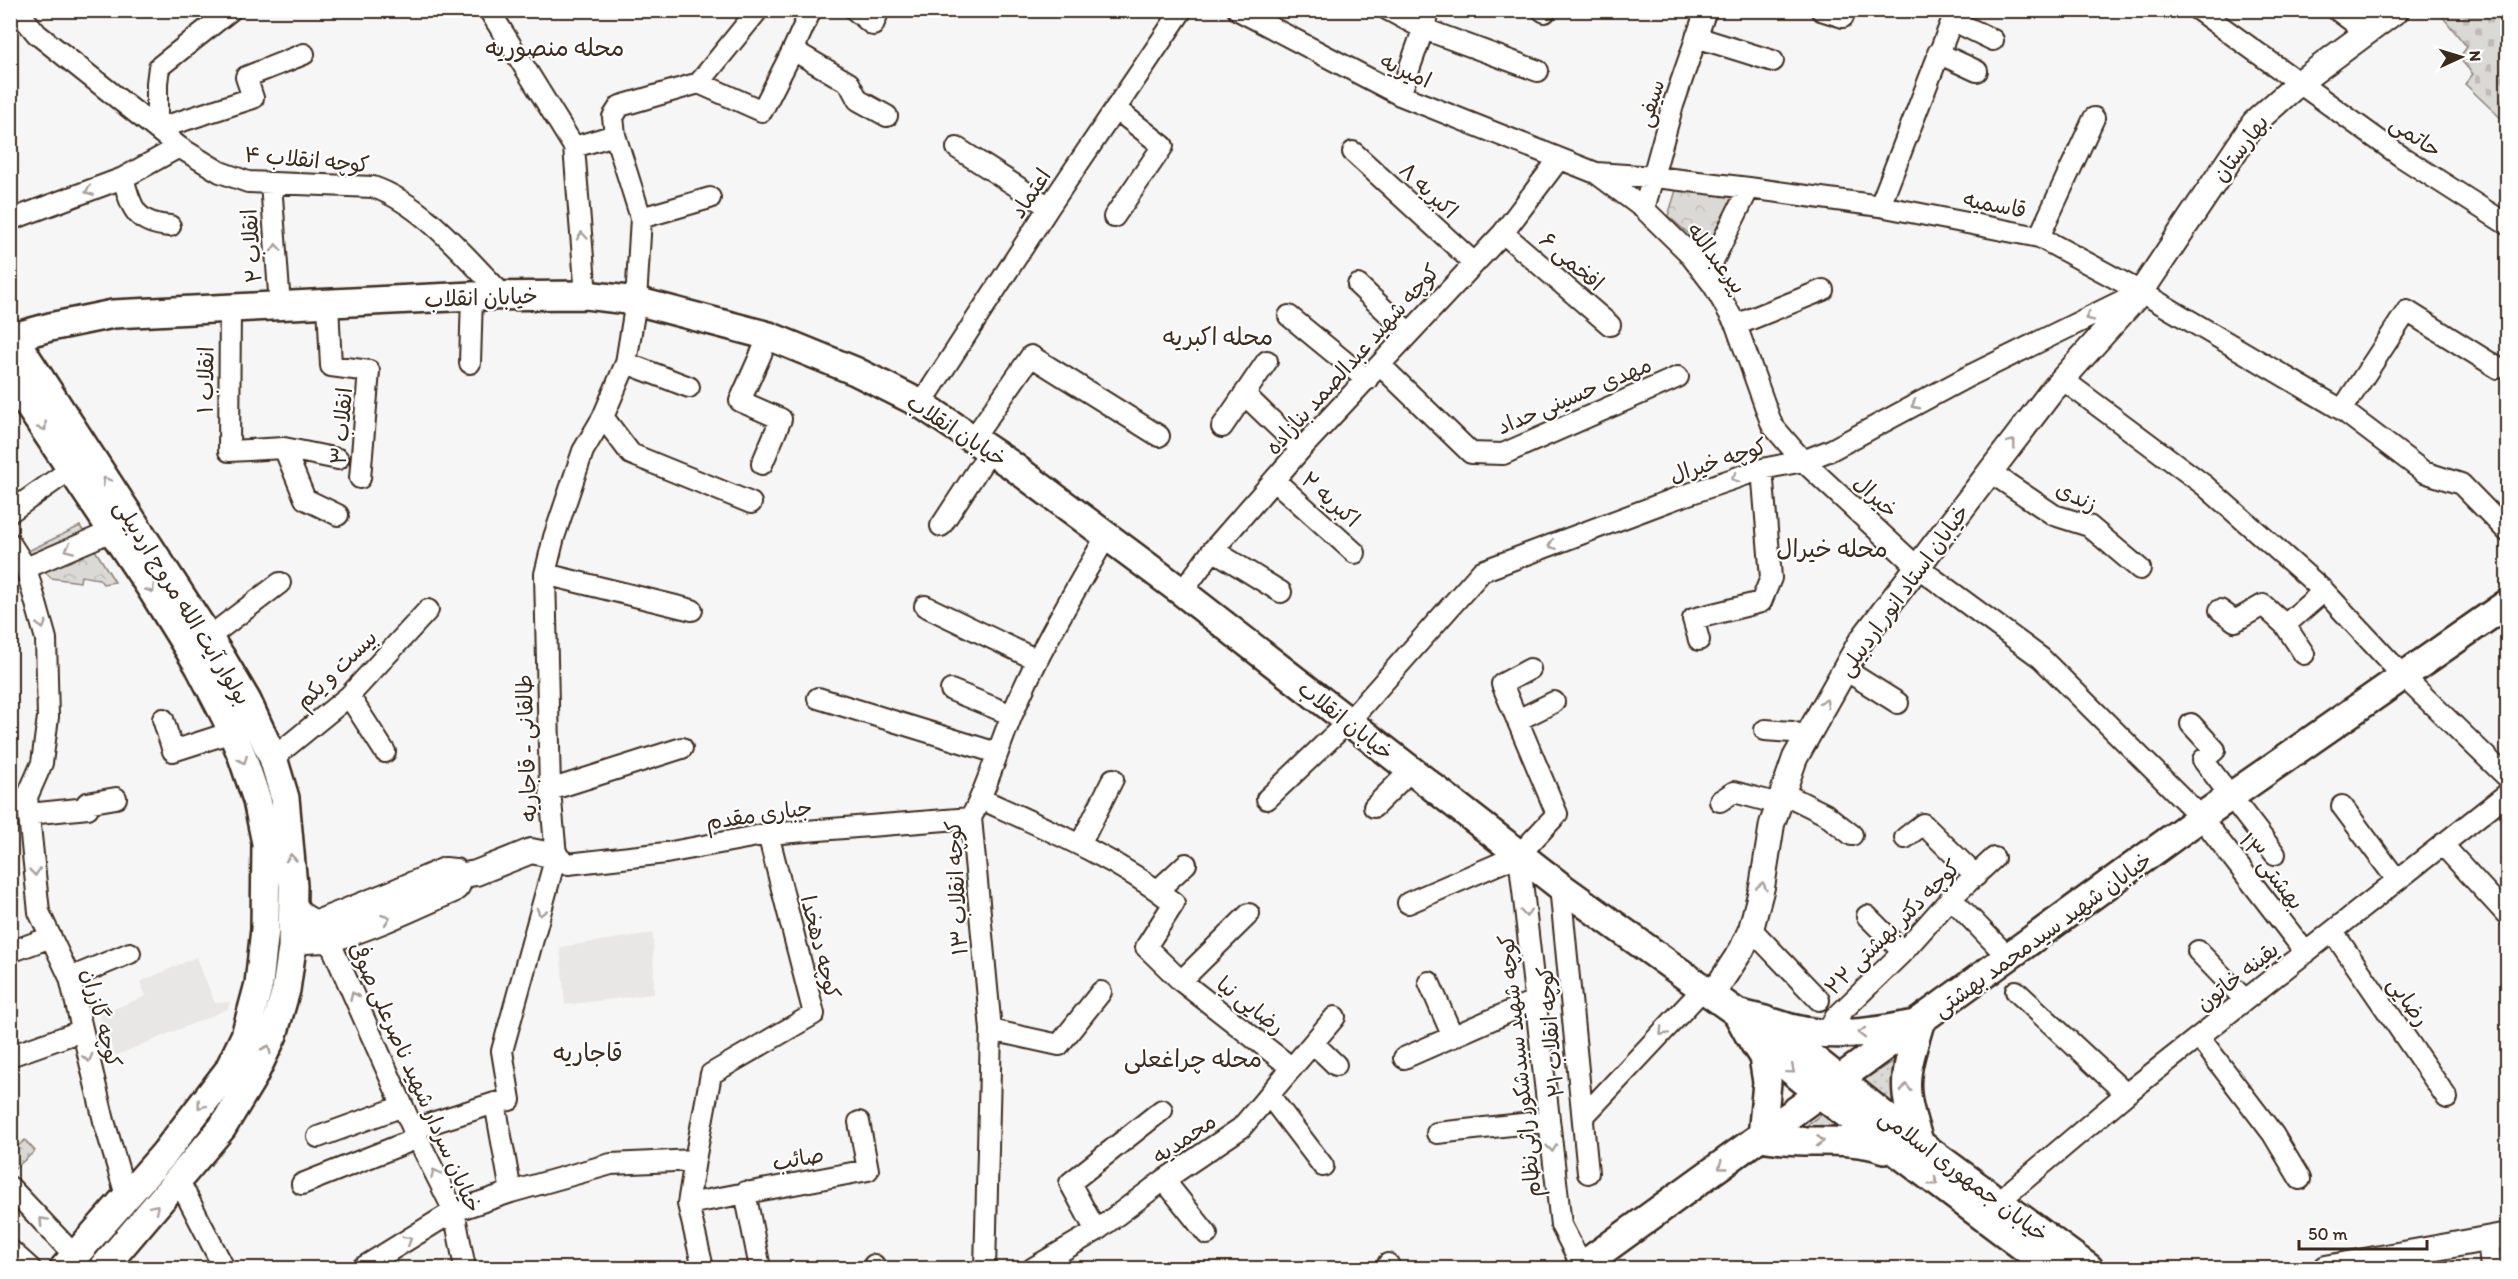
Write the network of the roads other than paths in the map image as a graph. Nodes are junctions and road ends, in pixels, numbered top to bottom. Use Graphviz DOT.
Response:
graph roads {
  1 [pos="17,10"];
  2 [pos="231,10"];
  3 [pos="489,10"];
  4 [pos="758,10"];
  5 [pos="811,10"];
  6 [pos="855,10"];
  7 [pos="879,10"];
  8 [pos="1182,10"];
  9 [pos="1238,10"];
  10 [pos="1388,10"];
  11 [pos="1430,10"];
  12 [pos="1706,10"];
  13 [pos="1821,10"];
  14 [pos="2198,10"];
  15 [pos="2337,10"];
  16 [pos="2397,10"];
  17 [pos="1954,15"];
  18 [pos="1843,17"];
  19 [pos="1424,29"];
  20 [pos="2368,33"];
  21 [pos="1696,37"];
  22 [pos="1993,40"];
  23 [pos="794,50"];
  24 [pos="1938,53"];
  25 [pos="304,54"];
  26 [pos="1773,61"];
  27 [pos="1538,71"];
  28 [pos="1977,71"];
  29 [pos="699,82"];
  30 [pos="2300,82"];
  31 [pos="1400,95"];
  32 [pos="1116,109"];
  33 [pos="887,116"];
  34 [pos="2094,118"];
  35 [pos="157,129"];
  36 [pos="615,135"];
  37 [pos="179,147"];
  38 [pos="574,147"];
  39 [pos="957,148"];
  40 [pos="1353,152"];
  41 [pos="1559,159"];
  42 [pos="1596,173"];
  43 [pos="1654,177"];
  44 [pos="123,178"];
  45 [pos="271,183"];
  46 [pos="1749,188"];
  47 [pos="710,198"];
  48 [pos="1880,206"];
  49 [pos="1048,207"];
  50 [pos="1644,209"];
  51 [pos="1114,217"];
  52 [pos="641,218"];
  53 [pos="10,220"];
  54 [pos="2508,225"];
  55 [pos="170,226"];
  56 [pos="1503,232"];
  57 [pos="2038,237"];
  58 [pos="1473,262"];
  59 [pos="1706,275"];
  60 [pos="1358,285"];
  61 [pos="1823,290"];
  62 [pos="2141,292"];
  63 [pos="586,295"];
  64 [pos="472,296"];
  65 [pos="503,296"];
  66 [pos="636,301"];
  67 [pos="328,304"];
  68 [pos="280,306"];
  69 [pos="230,308"];
  70 [pos="1288,316"];
  71 [pos="1610,325"];
  72 [pos="1736,325"];
  73 [pos="1409,333"];
  74 [pos="11,336"];
  75 [pos="769,336"];
  76 [pos="1267,361"];
  77 [pos="470,363"];
  78 [pos="626,363"];
  79 [pos="2498,368"];
  80 [pos="1374,372"];
  81 [pos="1678,376"];
  82 [pos="10,378"];
  83 [pos="2062,379"];
  84 [pos="689,387"];
  85 [pos="1244,394"];
  86 [pos="921,404"];
  87 [pos="2342,410"];
  88 [pos="603,417"];
  89 [pos="1222,427"];
  90 [pos="1159,436"];
  91 [pos="982,445"];
  92 [pos="284,448"];
  93 [pos="1301,449"];
  94 [pos="338,459"];
  95 [pos="1803,461"];
  96 [pos="762,464"];
  97 [pos="71,469"];
  98 [pos="1762,469"];
  99 [pos="1990,472"];
  100 [pos="360,478"];
  101 [pos="1274,480"];
  102 [pos="751,503"];
  103 [pos="10,512"];
  104 [pos="339,515"];
  105 [pos="941,526"];
  106 [pos="112,531"];
  107 [pos="2508,532"];
  108 [pos="1107,535"];
  109 [pos="10,543"];
  110 [pos="1213,550"];
  111 [pos="1355,553"];
  112 [pos="1916,566"];
  113 [pos="26,568"];
  114 [pos="2140,570"];
  115 [pos="545,574"];
  116 [pos="280,583"];
  117 [pos="2324,591"];
  118 [pos="1182,592"];
  119 [pos="1281,592"];
  120 [pos="2508,603"];
  121 [pos="925,606"];
  122 [pos="2220,609"];
  123 [pos="428,610"];
  124 [pos="692,610"];
  125 [pos="2285,625"];
  126 [pos="209,637"];
  127 [pos="1699,640"];
  128 [pos="2304,654"];
  129 [pos="1037,660"];
  130 [pos="1530,669"];
  131 [pos="1844,669"];
  132 [pos="2403,676"];
  133 [pos="951,690"];
  134 [pos="349,696"];
  135 [pos="818,698"];
  136 [pos="1554,702"];
  137 [pos="1898,703"];
  138 [pos="1012,715"];
  139 [pos="163,719"];
  140 [pos="1518,720"];
  141 [pos="1349,721"];
  142 [pos="2191,724"];
  143 [pos="1765,730"];
  144 [pos="232,732"];
  145 [pos="1806,737"];
  146 [pos="681,748"];
  147 [pos="385,752"];
  148 [pos="998,753"];
  149 [pos="273,758"];
  150 [pos="1411,770"];
  151 [pos="2508,778"];
  152 [pos="1113,779"];
  153 [pos="550,790"];
  154 [pos="2508,793"];
  155 [pos="2231,796"];
  156 [pos="116,798"];
  157 [pos="981,799"];
  158 [pos="1267,799"];
  159 [pos="1781,799"];
  160 [pos="19,801"];
  161 [pos="1720,801"];
  162 [pos="2342,806"];
  163 [pos="1374,807"];
  164 [pos="971,818"];
  165 [pos="2201,818"];
  166 [pos="768,834"];
  167 [pos="1852,835"];
  168 [pos="1905,837"];
  169 [pos="2442,844"];
  170 [pos="1080,845"];
  171 [pos="2275,854"];
  172 [pos="1520,855"];
  173 [pos="556,856"];
  174 [pos="1994,858"];
  175 [pos="1186,864"];
  176 [pos="458,876"];
  177 [pos="1976,876"];
  178 [pos="2397,880"];
  179 [pos="1560,886"];
  180 [pos="1158,890"];
  181 [pos="1951,898"];
  182 [pos="292,902"];
  183 [pos="1408,903"];
  184 [pos="1249,914"];
  185 [pos="1867,916"];
  186 [pos="2508,916"];
  187 [pos="1751,928"];
  188 [pos="2333,932"];
  189 [pos="51,937"];
  190 [pos="329,940"];
  191 [pos="2198,951"];
  192 [pos="10,952"];
  193 [pos="1903,952"];
  194 [pos="130,953"];
  195 [pos="2306,953"];
  196 [pos="2008,958"];
  197 [pos="290,959"];
  198 [pos="261,966"];
  199 [pos="70,978"];
  200 [pos="1181,981"];
  201 [pos="1430,982"];
  202 [pos="2016,991"];
  203 [pos="1101,992"];
  204 [pos="1707,992"];
  205 [pos="1536,1000"];
  206 [pos="1819,1000"];
  207 [pos="2245,1000"];
  208 [pos="1335,1017"];
  209 [pos="1751,1023"];
  210 [pos="1920,1023"];
  211 [pos="991,1030"];
  212 [pos="81,1031"];
  213 [pos="1827,1033"];
  214 [pos="1453,1037"];
  215 [pos="2199,1037"];
  216 [pos="1313,1043"];
  217 [pos="10,1056"];
  218 [pos="1404,1058"];
  219 [pos="1336,1065"];
  220 [pos="1292,1068"];
  221 [pos="1830,1088"];
  222 [pos="2126,1094"];
  223 [pos="1269,1095"];
  224 [pos="2447,1098"];
  225 [pos="495,1103"];
  226 [pos="403,1106"];
  227 [pos="1162,1110"];
  228 [pos="1582,1117"];
  229 [pos="1549,1121"];
  230 [pos="859,1122"];
  231 [pos="1437,1133"];
  232 [pos="416,1134"];
  233 [pos="318,1137"];
  234 [pos="1762,1137"];
  235 [pos="1920,1144"];
  236 [pos="1894,1152"];
  237 [pos="695,1160"];
  238 [pos="1323,1166"];
  239 [pos="1588,1173"];
  240 [pos="2300,1179"];
  241 [pos="179,1180"];
  242 [pos="1164,1180"];
  243 [pos="302,1184"];
  244 [pos="10,1187"];
  245 [pos="511,1191"];
  246 [pos="745,1192"];
  247 [pos="127,1199"];
  248 [pos="1999,1201"];
  249 [pos="688,1204"];
  250 [pos="454,1211"];
  251 [pos="1096,1231"];
  252 [pos="1207,1234"];
  253 [pos="2498,1237"];
  254 [pos="10,1250"];
  255 [pos="70,1262"];
  256 [pos="1581,1268"];
  257 [pos="30,1269"];
  258 [pos="104,1269"];
  259 [pos="224,1269"];
  260 [pos="362,1269"];
  261 [pos="465,1269"];
  262 [pos="704,1269"];
  263 [pos="760,1269"];
  264 [pos="985,1269"];
  265 [pos="1033,1269"];
  266 [pos="2050,1269"];
  267 [pos="2089,1269"];
  268 [pos="2325,1269"];
  269 [pos="2491,1269"];
  1 -- 35 [label="street, کوچه انقلاب ۴"];
  2 -- 35 [label="street"];
  3 -- 38 [label="street"];
  4 -- 29 [label="street"];
  5 -- 23 [label="street"];
  6 -- 7 [label="street"];
  8 -- 32 [label="street, اعتماد"];
  9 -- 31 [label="street, امیریه"];
  10 -- 19 [label="street"];
  11 -- 19 [label="street"];
  12 -- 21 [label="street, سیفی"];
  13 -- 18 [label="street"];
  14 -- 30 [label="street, حاتمی"];
  15 -- 20 [label="street"];
  16 -- 20 [label="street, بهارستان"];
  17 -- 22 [label="street"];
  17 -- 24 [label="street"];
  19 -- 27 [label="street"];
  19 -- 31 [label="street"];
  20 -- 30 [label="street, بهارستان"];
  21 -- 26 [label="street"];
  21 -- 43 [label="street, سیفی"];
  23 -- 29 [label="street"];
  23 -- 33 [label="street"];
  24 -- 28 [label="street"];
  24 -- 48 [label="street"];
  25 -- 35 [label="street"];
  29 -- 36 [label="street"];
  30 -- 54 [label="street, حاتمی"];
  30 -- 62 [label="street, بهارستان"];
  31 -- 41 [label="street, امیریه"];
  32 -- 49 [label="street, اعتماد"];
  32 -- 51 [label="street"];
  34 -- 57 [label="street"];
  35 -- 37 [label="street, کوچه انقلاب ۴"];
  36 -- 38 [label="street"];
  36 -- 52 [label="street"];
  37 -- 44 [label="street"];
  37 -- 45 [label="street, کوچه انقلاب ۴"];
  63 -- 38 [label="street, one-way"];
  39 -- 49 [label="street"];
  40 -- 58 [label="street, اکبریه ۸"];
  41 -- 42 [label="street, پیرعبدالله"];
  41 -- 56 [label="street, کوچه شهید عبدالصمد بنازاده"];
  42 -- 43 [label="street, قاسمیه"];
  42 -- 50 [label="street, پیرعبدالله"];
  43 -- 46 [label="street, قاسمیه"];
  43 -- 50 [label="street, سیفی"];
  44 -- 53 [label="street, one-way"];
  44 -- 55 [label="street"];
  45 -- 65 [label="street, کوچه انقلاب ۴"];
  68 -- 45 [label="street, انقلاب ۲, one-way"];
  46 -- 48 [label="street, قاسمیه"];
  46 -- 59 [label="street"];
  47 -- 52 [label="street"];
  48 -- 57 [label="street, قاسمیه"];
  49 -- 86 [label="street, اعتماد"];
  50 -- 59 [label="street, پیرعبدالله"];
  52 -- 66 [label="street, طالقانی - قاجاریه"];
  56 -- 58 [label="street, کوچه شهید عبدالصمد بنازاده"];
  56 -- 71 [label="street, افخمی ۶"];
  57 -- 62 [label="street, قاسمیه"];
  58 -- 73 [label="street, کوچه شهید عبدالصمد بنازاده"];
  59 -- 72 [label="street, پیرعبدالله"];
  60 -- 73 [label="street"];
  61 -- 72 [label="street"];
  62 -- 83 [label="street, خیابان استاد انور اردبیلی"];
  62 -- 87 [label="street, قاسمیه"];
  62 -- 95 [label="street, کوچه خیرال, one-way"];
  63 -- 65 [label="main road, خیابان انقلاب"];
  63 -- 66 [label="main road, خیابان انقلاب"];
  64 -- 65 [label="main road, خیابان انقلاب"];
  64 -- 67 [label="main road, خیابان انقلاب"];
  64 -- 77 [label="street"];
  66 -- 75 [label="main road, خیابان انقلاب"];
  66 -- 78 [label="street, طالقانی - قاجاریه"];
  67 -- 68 [label="main road, خیابان انقلاب"];
  67 -- 100 [label="street, انقلاب ۳"];
  68 -- 69 [label="main road, خیابان انقلاب"];
  69 -- 74 [label="main road, خیابان انقلاب"];
  69 -- 92 [label="street, انقلاب ۱"];
  70 -- 80 [label="street, مهدی حسینی حداد"];
  72 -- 95 [label="street, پیرعبدالله"];
  73 -- 80 [label="street, کوچه شهید عبدالصمد بنازاده"];
  126 -- 74 [label="main road, بولوار آیت الله مروج اردبیلی, one-way"];
  75 -- 86 [label="main road, خیابان انقلاب"];
  75 -- 96 [label="street"];
  76 -- 85 [label="street"];
  78 -- 84 [label="street"];
  78 -- 88 [label="street, طالقانی - قاجاریه"];
  79 -- 87 [label="street"];
  80 -- 81 [label="street, مهدی حسینی حداد"];
  80 -- 93 [label="street, کوچه شهید عبدالصمد بنازاده"];
  82 -- 97 [label="main road, بولوار آیت الله مروج اردبیلی, one-way"];
  99 -- 83 [label="street, خیابان استاد انور اردبیلی, one-way"];
  83 -- 117 [label="street"];
  85 -- 89 [label="street"];
  85 -- 93 [label="street"];
  86 -- 91 [label="main road, خیابان انقلاب"];
  87 -- 107 [label="street, قاسمیه"];
  88 -- 102 [label="street"];
  88 -- 115 [label="street, طالقانی - قاجاریه"];
  90 -- 91 [label="street"];
  91 -- 105 [label="street"];
  91 -- 108 [label="main road, خیابان انقلاب"];
  92 -- 94 [label="street"];
  92 -- 104 [label="street"];
  93 -- 101 [label="street, کوچه شهید عبدالصمد بنازاده"];
  95 -- 98 [label="street, کوچه خیرال"];
  95 -- 112 [label="street, خیرال"];
  97 -- 103 [label="street"];
  97 -- 106 [label="main road, بولوار آیت الله مروج اردبیلی"];
  98 -- 127 [label="street"];
  98 -- 141 [label="street, کوچه خیرال, one-way"];
  99 -- 112 [label="street, خیابان استاد انور اردبیلی"];
  99 -- 114 [label="street, زندی"];
  101 -- 110 [label="street, کوچه شهید عبدالصمد بنازاده"];
  101 -- 111 [label="street, اکبریه ۲"];
  106 -- 113 [label="street, one-way"];
  106 -- 144 [label="main road, بولوار آیت الله مروج اردبیلی, one-way"];
  108 -- 118 [label="main road, خیابان انقلاب"];
  108 -- 129 [label="street, کوچه انقلاب ۱۳"];
  109 -- 113 [label="street"];
  110 -- 118 [label="street, کوچه شهید عبدالصمد بنازاده"];
  110 -- 119 [label="street"];
  112 -- 131 [label="street, خیابان استاد انور اردبیلی"];
  112 -- 165 [label="street, خیرال"];
  113 -- 160 [label="street, one-way"];
  115 -- 124 [label="street"];
  115 -- 153 [label="street, طالقانی - قاجاریه"];
  116 -- 126 [label="street"];
  117 -- 125 [label="street"];
  117 -- 132 [label="street"];
  118 -- 141 [label="main road, خیابان انقلاب"];
  120 -- 132 [label="main road, خیابان شهید سیدمحمد بهشتی"];
  121 -- 129 [label="street"];
  122 -- 125 [label="street"];
  123 -- 134 [label="street, بیست و یکم"];
  125 -- 128 [label="street"];
  126 -- 149 [label="main road, بولوار آیت الله مروج اردبیلی"];
  129 -- 138 [label="street, کوچه انقلاب ۱۳"];
  130 -- 140 [label="street"];
  131 -- 137 [label="street"];
  145 -- 131 [label="street, خیابان استاد انور اردبیلی, one-way"];
  132 -- 151 [label="street"];
  132 -- 155 [label="main road, خیابان شهید سیدمحمد بهشتی"];
  133 -- 138 [label="street"];
  134 -- 147 [label="street"];
  134 -- 149 [label="street, بیست و یکم"];
  135 -- 148 [label="street"];
  136 -- 140 [label="street"];
  138 -- 148 [label="street, کوچه انقلاب ۱۳"];
  139 -- 144 [label="street"];
  140 -- 172 [label="street"];
  141 -- 150 [label="main road, خیابان انقلاب"];
  141 -- 158 [label="street, کوچه خیرال"];
  142 -- 155 [label="street"];
  143 -- 145 [label="street"];
  144 -- 198 [label="main road, بولوار آیت الله مروج اردبیلی, one-way"];
  145 -- 159 [label="street, خیابان استاد انور اردبیلی"];
  146 -- 153 [label="street"];
  148 -- 157 [label="street, کوچه انقلاب ۱۳"];
  182 -- 149 [label="main road, بولوار آیت الله مروج اردبیلی, one-way"];
  150 -- 163 [label="street"];
  150 -- 172 [label="main road, خیابان انقلاب"];
  152 -- 170 [label="street"];
  153 -- 173 [label="street, طالقانی - قاجاریه"];
  154 -- 169 [label="street, یقینه خاتون"];
  155 -- 165 [label="main road, خیابان شهید سیدمحمد بهشتی"];
  155 -- 171 [label="street"];
  156 -- 160 [label="street"];
  157 -- 164 [label="street, کوچه انقلاب ۱۳"];
  157 -- 170 [label="street"];
  159 -- 161 [label="street"];
  159 -- 167 [label="street"];
  187 -- 159 [label="street, خیابان استاد انور اردبیلی, one-way"];
  160 -- 189 [label="street, کوچه گازران, one-way"];
  162 -- 178 [label="street"];
  164 -- 166 [label="street, جباری مقدم"];
  164 -- 211 [label="street, کوچه انقلاب ۱۳"];
  165 -- 195 [label="street, بهشتی ۱۳"];
  165 -- 196 [label="main road, خیابان شهید سیدمحمد بهشتی"];
  166 -- 173 [label="street, جباری مقدم"];
  166 -- 237 [label="street, کوچه دهخدا"];
  168 -- 177 [label="street"];
  169 -- 178 [label="street, یقینه خاتون"];
  169 -- 186 [label="street"];
  170 -- 180 [label="street"];
  172 -- 179 [label="main road, خیابان انقلاب"];
  172 -- 183 [label="street"];
  172 -- 205 [label="street, کوچه شهید سیدشکور راثی‌نظام, one-way"];
  173 -- 176 [label="street"];
  173 -- 225 [label="street, طالقانی - قاجاریه, one-way"];
  174 -- 177 [label="street, کوچه دکتر بهشتی ۲۲"];
  175 -- 180 [label="street"];
  176 -- 182 [label="street"];
  190 -- 176 [label="street, one-way"];
  177 -- 181 [label="street, کوچه دکتر بهشتی ۲۲"];
  178 -- 188 [label="street, یقینه خاتون"];
  179 -- 204 [label="main road, خیابان انقلاب"];
  179 -- 228 [label="street, کوچه انقلاب ۲۱"];
  180 -- 200 [label="street, رضایی نیا"];
  181 -- 193 [label="street, کوچه دکتر بهشتی ۲۲"];
  181 -- 196 [label="street"];
  182 -- 197 [label="main road, بولوار آیت الله مروج اردبیلی"];
  184 -- 200 [label="street, رضایی نیا"];
  185 -- 193 [label="street"];
  187 -- 204 [label="street, خیابان استاد انور اردبیلی"];
  187 -- 206 [label="street"];
  188 -- 195 [label="street, یقینه خاتون"];
  188 -- 224 [label="street, رضایی"];
  189 -- 192 [label="street"];
  189 -- 199 [label="street, کوچه گازران"];
  190 -- 197 [label="street"];
  226 -- 190 [label="street, خیابان سردار شهید ناصرعلی صوفی, one-way"];
  191 -- 207 [label="street"];
  193 -- 213 [label="street, کوچه دکتر بهشتی ۲۲"];
  194 -- 199 [label="street"];
  195 -- 207 [label="street, یقینه خاتون"];
  196 -- 210 [label="main road, خیابان شهید سیدمحمد بهشتی"];
  197 -- 198 [label="main road"];
  241 -- 197 [label="main road, بولوار آیت الله مروج اردبیلی, one-way"];
  198 -- 247 [label="main road, بولوار آیت الله مروج اردبیلی, one-way"];
  199 -- 212 [label="street, کوچه گازران"];
  200 -- 220 [label="street, رضایی نیا"];
  201 -- 214 [label="street"];
  202 -- 222 [label="street"];
  203 -- 211 [label="street"];
  204 -- 209 [label="main road, خیابان انقلاب"];
  204 -- 228 [label="street, one-way"];
  205 -- 214 [label="street"];
  205 -- 229 [label="street, کوچه شهید سیدشکور راثی‌نظام"];
  207 -- 215 [label="street, یقینه خاتون"];
  208 -- 216 [label="street, محمدیه"];
  209 -- 213 [label="main road"];
  209 -- 221 [label="main road"];
  209 -- 234 [label="main road"];
  210 -- 213 [label="main road, one-way"];
  210 -- 221 [label="main road, خیابان شهید سیدمحمد بهشتی"];
  235 -- 210 [label="main road, one-way"];
  211 -- 264 [label="street, کوچه انقلاب ۱۳"];
  212 -- 217 [label="street"];
  212 -- 247 [label="street, کوچه گازران, one-way"];
  214 -- 218 [label="street"];
  215 -- 222 [label="street, یقینه خاتون"];
  215 -- 240 [label="street"];
  216 -- 219 [label="street"];
  216 -- 220 [label="street, محمدیه"];
  220 -- 223 [label="street, محمدیه"];
  221 -- 234 [label="main road, خیابان شهید سیدمحمد بهشتی"];
  221 -- 235 [label="main road, خیابان جمهوری اسلامی"];
  221 -- 236 [label="main road, خیابان جمهوری اسلامی"];
  222 -- 248 [label="street, یقینه خاتون"];
  223 -- 238 [label="street"];
  223 -- 242 [label="street, محمدیه"];
  225 -- 232 [label="street"];
  225 -- 245 [label="street"];
  226 -- 232 [label="street, خیابان سردار شهید ناصرعلی صوفی"];
  226 -- 233 [label="street"];
  227 -- 251 [label="street"];
  228 -- 239 [label="street, کوچه انقلاب ۲۱"];
  229 -- 231 [label="street"];
  229 -- 256 [label="street, کوچه شهید سیدشکور راثی‌نظام, one-way"];
  230 -- 246 [label="street, صائب"];
  232 -- 243 [label="street"];
  250 -- 232 [label="street, خیابان سردار شهید ناصرعلی صوفی, one-way"];
  234 -- 236 [label="main road, one-way"];
  234 -- 256 [label="main road, خیابان شهید سیدمحمد بهشتی, one-way"];
  235 -- 248 [label="main road, خیابان جمهوری اسلامی"];
  236 -- 266 [label="main road, خیابان جمهوری اسلامی, one-way"];
  237 -- 245 [label="street"];
  237 -- 249 [label="street"];
  258 -- 241 [label="main road, بولوار آیت الله مروج اردبیلی, one-way"];
  241 -- 259 [label="street"];
  242 -- 251 [label="street, محمدیه"];
  242 -- 252 [label="street"];
  255 -- 244 [label="street, one-way"];
  245 -- 250 [label="street"];
  246 -- 249 [label="street, صائب"];
  246 -- 263 [label="street"];
  247 -- 255 [label="main road, بولوار آیت الله مروج اردبیلی"];
  248 -- 267 [label="main road, خیابان جمهوری اسلامی"];
  249 -- 262 [label="street"];
  260 -- 250 [label="street, one-way"];
  250 -- 261 [label="street, خیابان سردار شهید ناصرعلی صوفی"];
  251 -- 265 [label="street, محمدیه"];
  253 -- 268 [label="street"];
  253 -- 269 [label="street"];
  254 -- 257 [label="street"];
}
